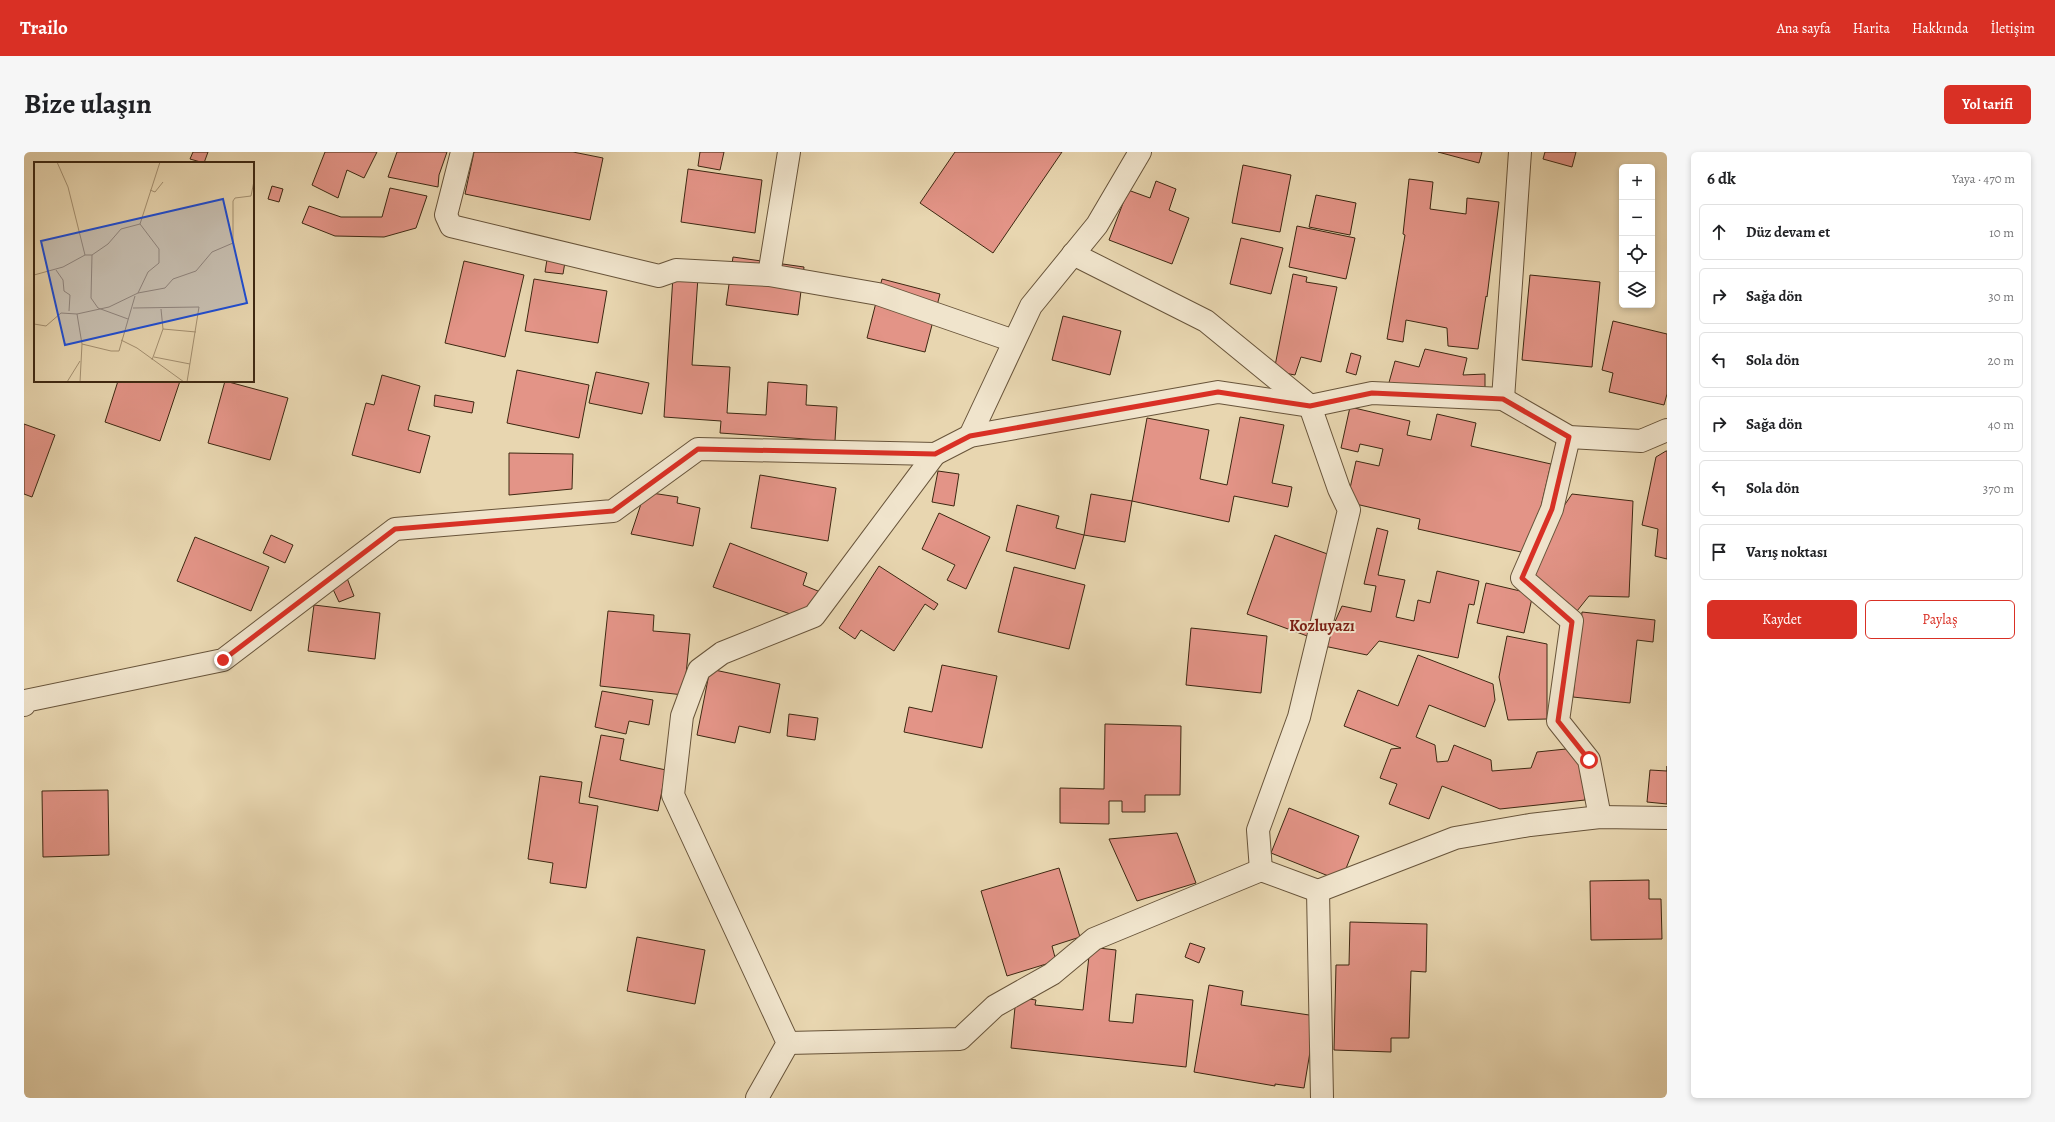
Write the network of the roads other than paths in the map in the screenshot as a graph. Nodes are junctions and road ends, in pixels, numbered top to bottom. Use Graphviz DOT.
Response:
graph roads {
  1 [pos="462,152"];
  2 [pos="789,152"];
  3 [pos="1140,152"];
  4 [pos="1520,152"];
  5 [pos="1073,254"];
  6 [pos="769,275"];
  7 [pos="1014,341"];
  8 [pos="1503,399"];
  9 [pos="1310,406"];
  10 [pos="1667,430"];
  11 [pos="970,436"];
  12 [pos="1569,437"];
  13 [pos="935,454"];
  14 [pos="24,704"];
  15 [pos="1600,817"];
  16 [pos="1667,818"];
  17 [pos="1260,870"];
  18 [pos="1318,891"];
  19 [pos="788,1043"];
  20 [pos="757,1098"];
  21 [pos="1322,1098"];
  1 -- 6 [label="street"];
  2 -- 6 [label="street"];
  3 -- 5 [label="street"];
  4 -- 8 [label="street"];
  5 -- 7 [label="street"];
  5 -- 9 [label="street"];
  6 -- 7 [label="street"];
  7 -- 11 [label="street"];
  8 -- 9 [label="street"];
  8 -- 12 [label="street"];
  9 -- 11 [label="street"];
  9 -- 17 [label="street"];
  10 -- 12 [label="street"];
  11 -- 13 [label="street"];
  12 -- 15 [label="street"];
  13 -- 14 [label="street"];
  13 -- 19 [label="street"];
  15 -- 16 [label="street"];
  15 -- 18 [label="street"];
  17 -- 18 [label="street"];
  17 -- 19 [label="street"];
  18 -- 21 [label="street"];
  19 -- 20 [label="street"];
}
